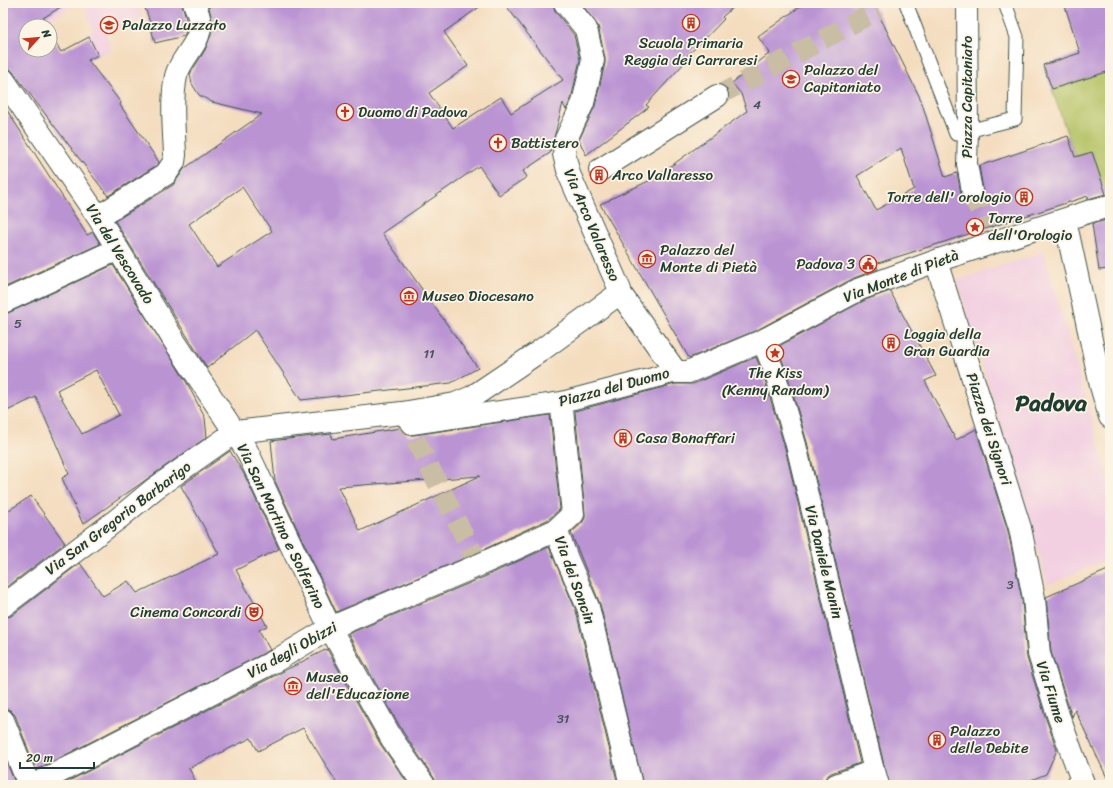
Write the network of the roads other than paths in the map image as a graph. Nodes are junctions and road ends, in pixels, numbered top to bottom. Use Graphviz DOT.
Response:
graph roads {
  1 [pos="194,3"];
  2 [pos="565,3"];
  3 [pos="906,3"];
  4 [pos="967,3"];
  5 [pos="1005,3"];
  6 [pos="3,79"];
  7 [pos="717,96"];
  8 [pos="968,130"];
  9 [pos="595,174"];
  10 [pos="972,192"];
  11 [pos="1110,206"];
  12 [pos="98,218"];
  13 [pos="1065,220"];
  14 [pos="118,249"];
  15 [pos="936,261"];
  16 [pos="620,293"];
  17 [pos="3,302"];
  18 [pos="762,340"];
  19 [pos="676,372"];
  20 [pos="1106,385"];
  21 [pos="562,405"];
  22 [pos="402,413"];
  23 [pos="1110,417"];
  24 [pos="235,432"];
  25 [pos="556,530"];
  26 [pos="1034,598"];
  27 [pos="3,606"];
  28 [pos="330,628"];
  29 [pos="3,720"];
  30 [pos="876,778"];
  31 [pos="1084,784"];
  32 [pos="29,785"];
  33 [pos="34,785"];
  34 [pos="424,785"];
  35 [pos="631,785"];
  36 [pos="836,785"];
  1 -- 12 [label="street"];
  2 -- 16 [label="street, Via Arco Valaresso"];
  3 -- 8 [label="lane"];
  4 -- 8 [label="street, Piazza Capitaniato"];
  5 -- 8 [label="lane"];
  6 -- 12 [label="street, Via del Vescovado"];
  7 -- 9 [label="street"];
  8 -- 10 [label="street, Piazza Capitaniato"];
  11 -- 13 [label="street, Via Monte di Pietà"];
  12 -- 14 [label="street, Via del Vescovado"];
  13 -- 15 [label="street, Via Monte di Pietà"];
  13 -- 20 [label="street"];
  14 -- 17 [label="street"];
  14 -- 24 [label="street, Via del Vescovado"];
  15 -- 18 [label="street, Via Monte di Pietà"];
  15 -- 26 [label="street, Piazza dei Signori"];
  16 -- 19 [label="street, Piazza del Duomo"];
  16 -- 22 [label="street"];
  18 -- 19 [label="street, Via Monte di Pietà"];
  18 -- 30 [label="street, Via Daniele Manin"];
  19 -- 21 [label="street, Piazza del Duomo"];
  20 -- 23 [label="street"];
  21 -- 22 [label="street, Piazza del Duomo"];
  21 -- 25 [label="street, Via dei Soncin"];
  22 -- 24 [label="street"];
  24 -- 27 [label="street, Via San Gregorio Barbarigo"];
  24 -- 28 [label="street, Via San Martino e Solferino"];
  25 -- 28 [label="street, Via degli Obizzi"];
  25 -- 35 [label="street, Via dei Soncin"];
  26 -- 31 [label="street, Via Fiume"];
  28 -- 33 [label="street, Via degli Obizzi"];
  28 -- 34 [label="street, Via San Martino e Solferino"];
  29 -- 32 [label="street"];
  30 -- 36 [label="street"];
}
